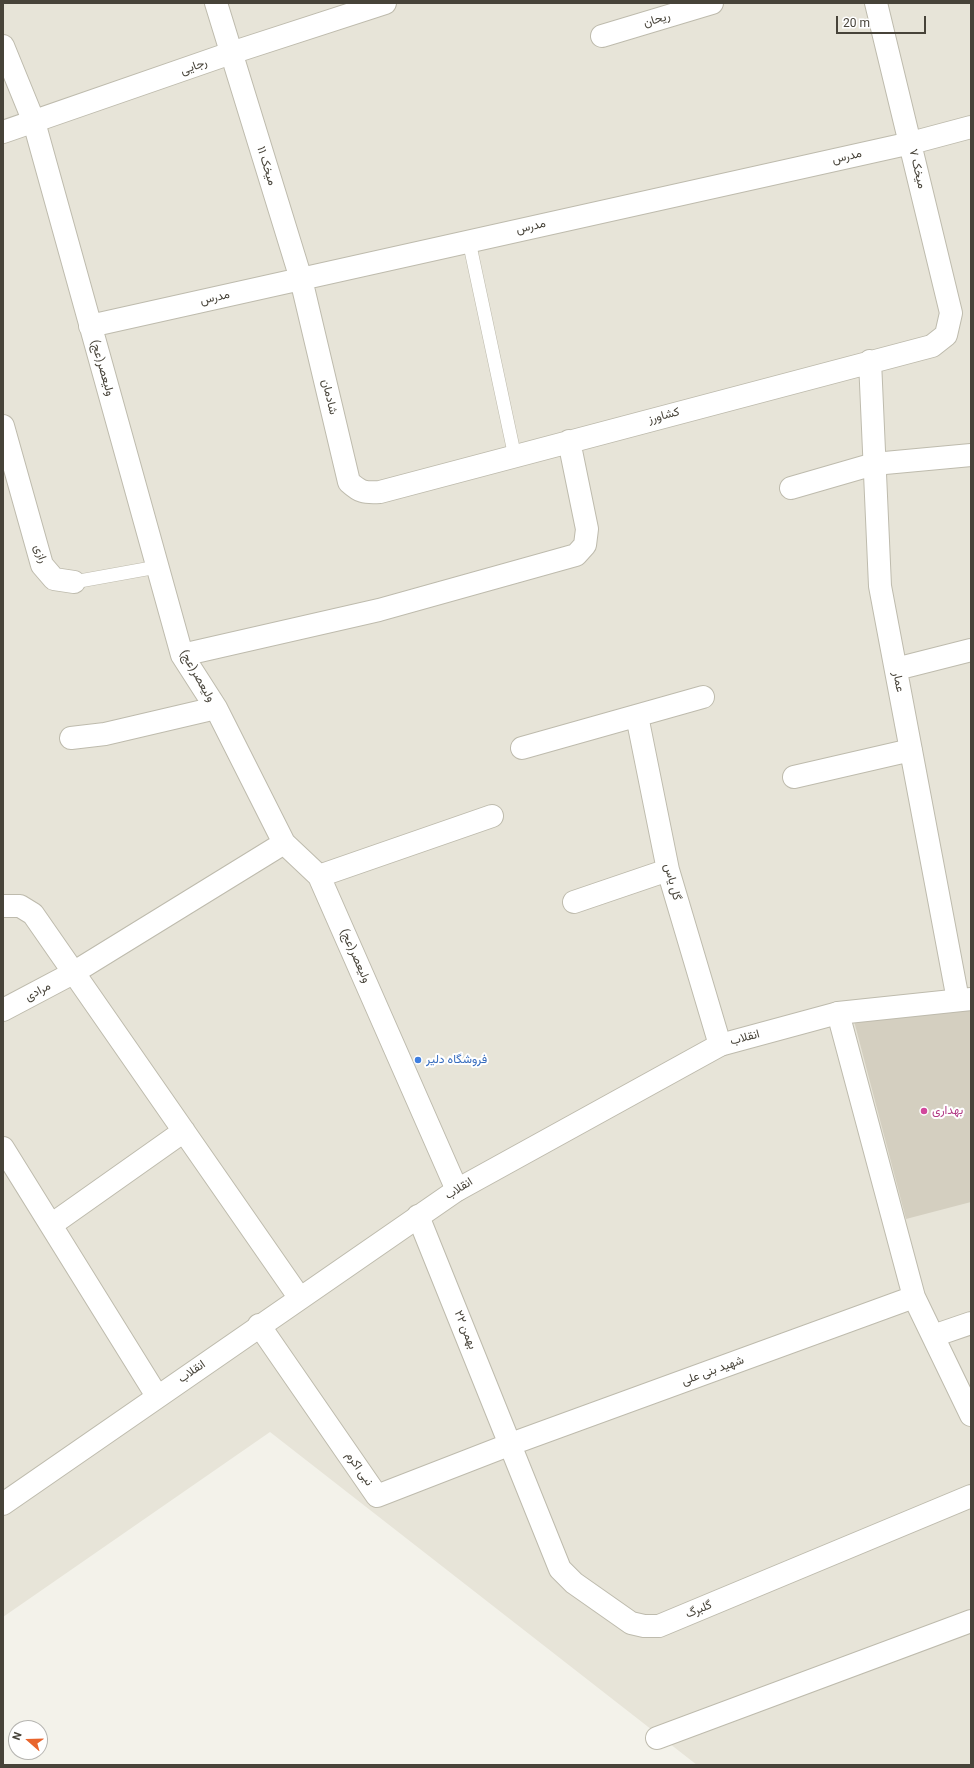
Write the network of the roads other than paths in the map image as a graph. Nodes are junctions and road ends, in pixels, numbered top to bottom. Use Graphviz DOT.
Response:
graph roads {
  1 [pos="216,3"];
  2 [pos="385,3"];
  3 [pos="712,3"];
  4 [pos="876,3"];
  5 [pos="352,8"];
  6 [pos="602,36"];
  7 [pos="3,46"];
  8 [pos="231,53"];
  9 [pos="34,122"];
  10 [pos="971,127"];
  11 [pos="3,132"];
  12 [pos="911,142"];
  13 [pos="469,241"];
  14 [pos="300,279"];
  15 [pos="90,326"];
  16 [pos="946,335"];
  17 [pos="870,361"];
  18 [pos="4,435"];
  19 [pos="569,441"];
  20 [pos="971,455"];
  21 [pos="514,457"];
  22 [pos="874,464"];
  23 [pos="791,488"];
  24 [pos="380,492"];
  25 [pos="157,567"];
  26 [pos="74,582"];
  27 [pos="971,650"];
  28 [pos="182,656"];
  29 [pos="896,669"];
  30 [pos="703,698"];
  31 [pos="216,708"];
  32 [pos="637,716"];
  33 [pos="71,738"];
  34 [pos="522,748"];
  35 [pos="911,750"];
  36 [pos="794,777"];
  37 [pos="492,816"];
  38 [pos="284,843"];
  39 [pos="668,870"];
  40 [pos="319,876"];
  41 [pos="574,902"];
  42 [pos="4,906"];
  43 [pos="73,973"];
  44 [pos="964,999"];
  45 [pos="3,1010"];
  46 [pos="838,1013"];
  47 [pos="720,1045"];
  48 [pos="184,1131"];
  49 [pos="3,1148"];
  50 [pos="457,1190"];
  51 [pos="418,1216"];
  52 [pos="51,1225"];
  53 [pos="299,1297"];
  54 [pos="914,1297"];
  55 [pos="971,1323"];
  56 [pos="259,1325"];
  57 [pos="933,1336"];
  58 [pos="157,1396"];
  59 [pos="971,1416"];
  60 [pos="511,1444"];
  61 [pos="971,1496"];
  62 [pos="3,1504"];
  63 [pos="971,1621"];
  64 [pos="657,1738"];
  1 -- 8 [label="street, میخک ۱۱"];
  2 -- 5 [label="street, رجایی"];
  3 -- 6 [label="street, ریحان"];
  4 -- 12 [label="street, میخک ۷"];
  5 -- 8 [label="street, رجایی"];
  7 -- 9 [label="street, ولیعصر(عج)"];
  8 -- 9 [label="street, رجایی"];
  8 -- 14 [label="street, میخک ۱۱"];
  9 -- 11 [label="street, رجایی"];
  9 -- 15 [label="street, ولیعصر(عج)"];
  10 -- 12 [label="street, مدرس"];
  12 -- 13 [label="street, مدرس"];
  12 -- 16 [label="street, میخک ۷"];
  13 -- 14 [label="street, مدرس"];
  13 -- 21 [label="lane"];
  14 -- 15 [label="street, مدرس"];
  14 -- 24 [label="street, شادمان"];
  15 -- 25 [label="street, ولیعصر(عج)"];
  16 -- 17 [label="street, کشاورز"];
  17 -- 19 [label="street, کشاورز"];
  17 -- 22 [label="street, عمار"];
  18 -- 26 [label="street, رازی"];
  19 -- 21 [label="street, کشاورز"];
  19 -- 28 [label="street"];
  20 -- 22 [label="street"];
  21 -- 24 [label="street, کشاورز"];
  22 -- 23 [label="street"];
  22 -- 29 [label="street, عمار"];
  25 -- 26 [label="lane, رازی"];
  25 -- 28 [label="street, ولیعصر(عج)"];
  27 -- 29 [label="street"];
  28 -- 31 [label="street, ولیعصر(عج)"];
  29 -- 35 [label="street, عمار"];
  30 -- 32 [label="street"];
  31 -- 33 [label="street"];
  31 -- 38 [label="street, ولیعصر(عج)"];
  32 -- 34 [label="street"];
  32 -- 39 [label="street, گل یاس"];
  35 -- 36 [label="street"];
  35 -- 44 [label="street, عمار"];
  37 -- 40 [label="street"];
  38 -- 40 [label="street, ولیعصر(عج)"];
  38 -- 43 [label="street, مرادی"];
  39 -- 41 [label="street"];
  39 -- 47 [label="street, گل یاس"];
  40 -- 50 [label="street, ولیعصر(عج)"];
  42 -- 43 [label="street"];
  43 -- 45 [label="street, مرادی"];
  43 -- 48 [label="street"];
  44 -- 46 [label="street, انقلاب"];
  46 -- 47 [label="street, انقلاب"];
  46 -- 54 [label="street"];
  47 -- 50 [label="street, انقلاب"];
  48 -- 52 [label="street"];
  48 -- 53 [label="street"];
  49 -- 52 [label="street"];
  50 -- 51 [label="street, انقلاب"];
  51 -- 53 [label="street, انقلاب"];
  51 -- 60 [label="street, ۲۲ بهمن"];
  52 -- 58 [label="street"];
  53 -- 56 [label="street, انقلاب"];
  54 -- 57 [label="street"];
  54 -- 60 [label="street, شهید بنی علی"];
  55 -- 57 [label="street"];
  56 -- 58 [label="street, انقلاب"];
  56 -- 60 [label="street, نبی اکرم"];
  57 -- 59 [label="street"];
  58 -- 62 [label="street, انقلاب"];
  60 -- 61 [label="street, گلبرگ"];
  63 -- 64 [label="street"];
}
